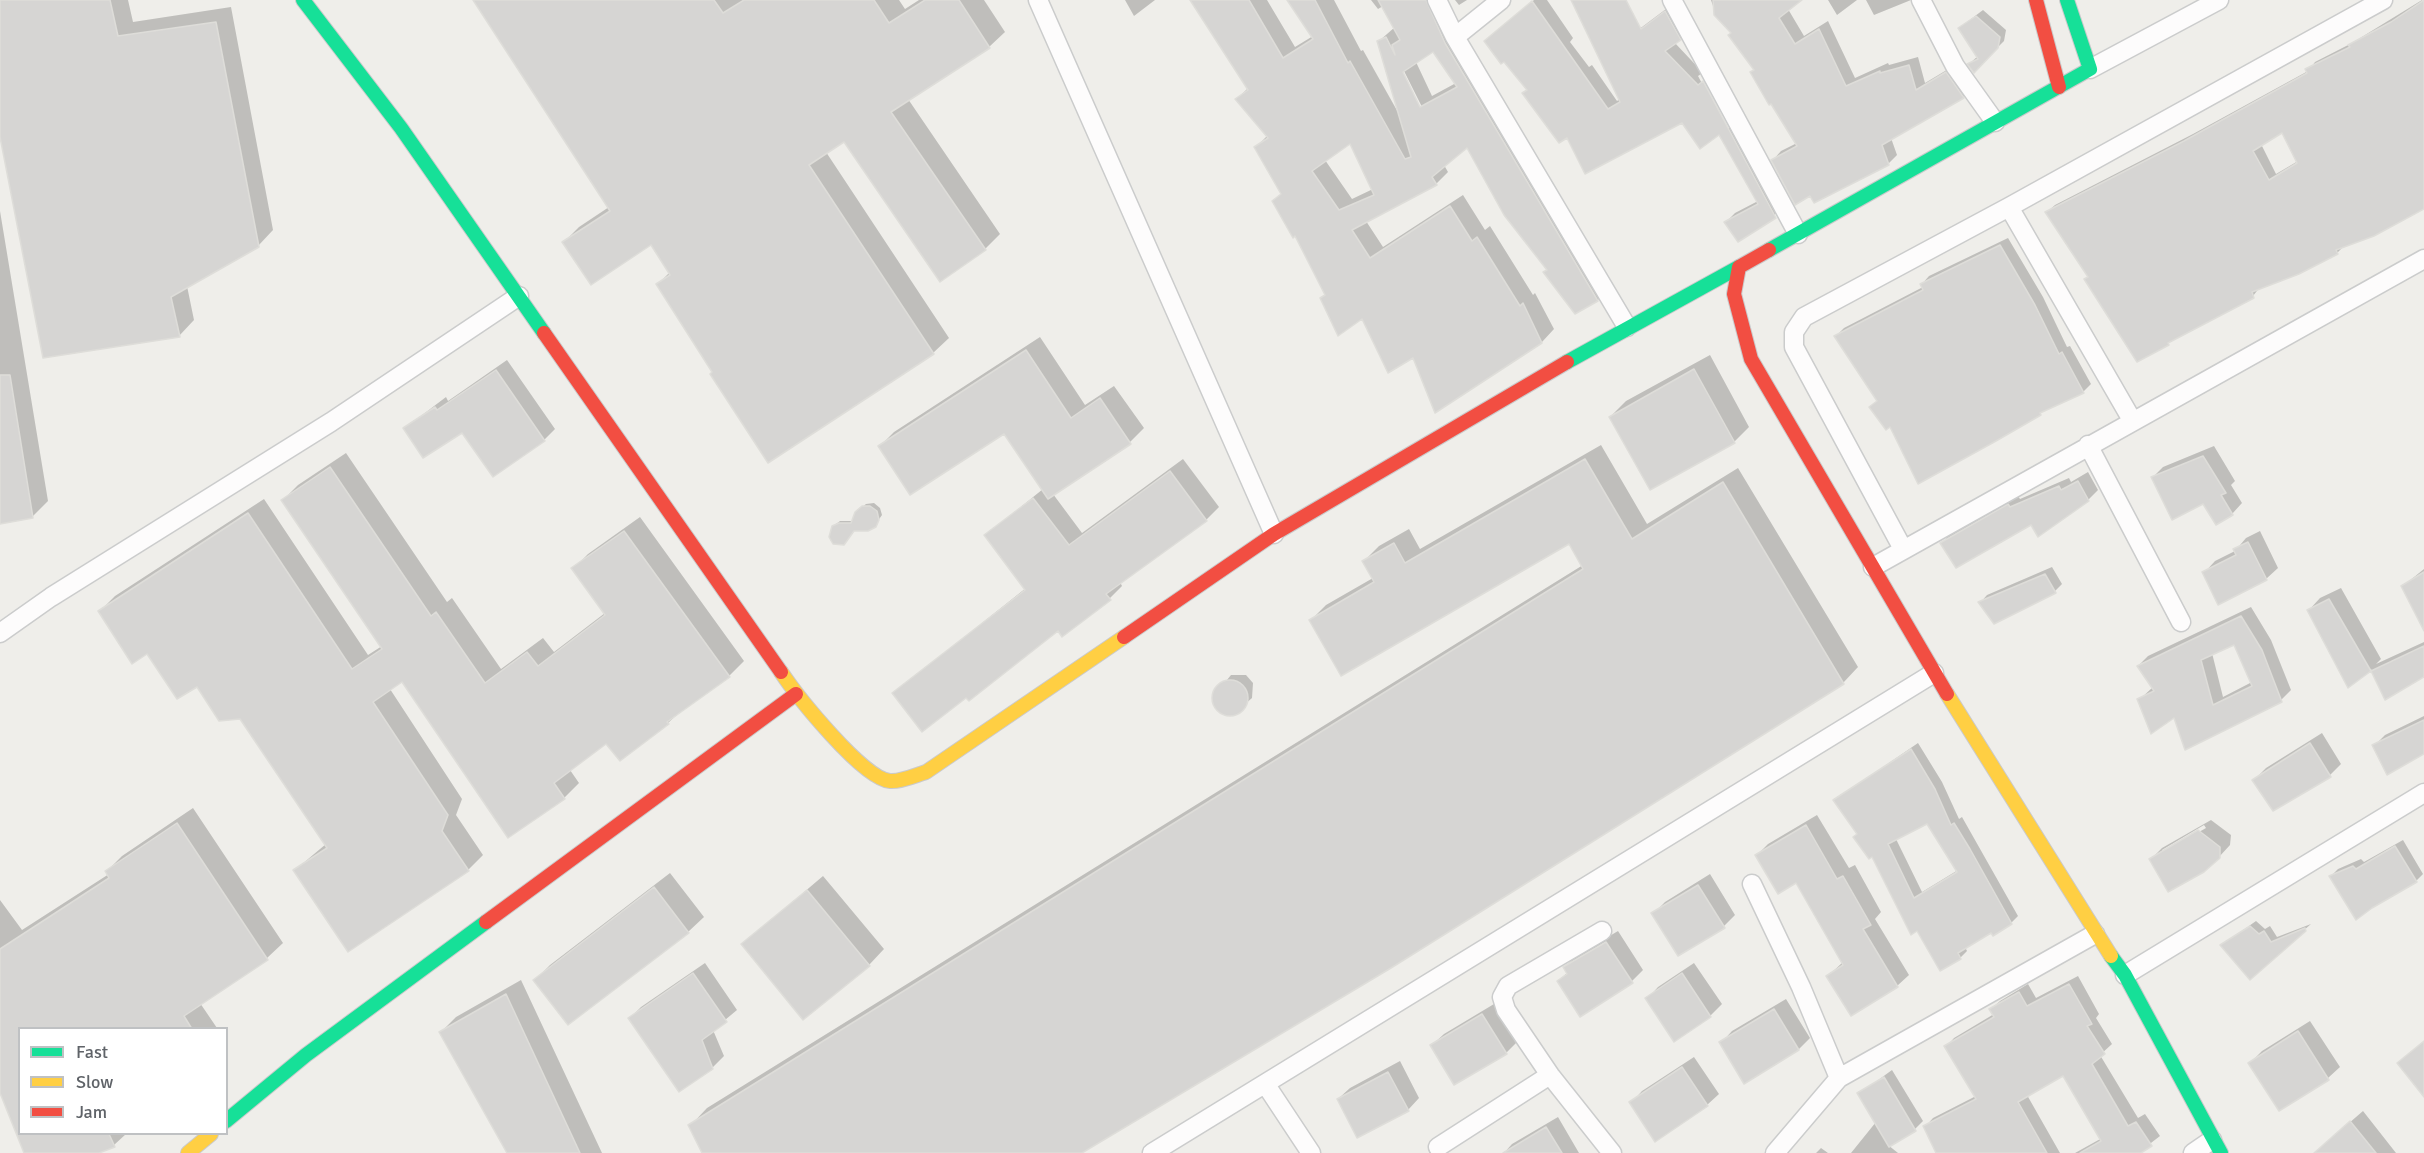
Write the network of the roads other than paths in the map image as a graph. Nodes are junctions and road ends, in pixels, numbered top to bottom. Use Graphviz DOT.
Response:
graph roads {
  1 [pos="303,0"];
  2 [pos="1038,0"];
  3 [pos="1437,0"];
  4 [pos="1501,0"];
  5 [pos="1672,0"];
  6 [pos="1921,0"];
  7 [pos="2036,0"];
  8 [pos="2067,0"];
  9 [pos="2219,0"];
  10 [pos="2383,0"];
  11 [pos="1455,37"];
  12 [pos="2090,69"];
  13 [pos="2059,87"];
  14 [pos="1995,122"];
  15 [pos="2009,207"];
  16 [pos="1798,234"];
  17 [pos="2424,259"];
  18 [pos="1739,267"];
  19 [pos="519,296"];
  20 [pos="1627,327"];
  21 [pos="2132,420"];
  22 [pos="2088,445"];
  23 [pos="1275,534"];
  24 [pos="1903,549"];
  25 [pos="1873,567"];
  26 [pos="2181,622"];
  27 [pos="0,633"];
  28 [pos="1934,673"];
  29 [pos="796,694"];
  30 [pos="2424,793"];
  31 [pos="1752,884"];
  32 [pos="1602,931"];
  33 [pos="2095,934"];
  34 [pos="2125,975"];
  35 [pos="1550,1075"];
  36 [pos="1839,1078"];
  37 [pos="1266,1084"];
  38 [pos="228,1119"];
  39 [pos="210,1135"];
  40 [pos="2216,1146"];
  41 [pos="1438,1147"];
  42 [pos="188,1153"];
  43 [pos="1152,1153"];
  44 [pos="1311,1153"];
  45 [pos="1612,1153"];
  46 [pos="1775,1153"];
  47 [pos="2193,1153"];
  1 -- 19 [label="street"];
  2 -- 23 [label="street"];
  3 -- 11 [label="street"];
  4 -- 11 [label="street"];
  5 -- 16 [label="street"];
  6 -- 14 [label="street"];
  7 -- 13 [label="street"];
  8 -- 12 [label="street"];
  9 -- 12 [label="street"];
  10 -- 15 [label="street"];
  11 -- 20 [label="street"];
  12 -- 13 [label="street"];
  13 -- 14 [label="street"];
  14 -- 16 [label="street"];
  15 -- 21 [label="street"];
  15 -- 24 [label="street"];
  16 -- 18 [label="street"];
  17 -- 21 [label="street"];
  18 -- 20 [label="street"];
  18 -- 25 [label="street"];
  19 -- 27 [label="street"];
  19 -- 29 [label="street"];
  20 -- 23 [label="street"];
  21 -- 22 [label="street"];
  22 -- 24 [label="street"];
  22 -- 26 [label="street"];
  23 -- 29 [label="street"];
  24 -- 25 [label="street"];
  25 -- 28 [label="street"];
  28 -- 33 [label="street"];
  28 -- 37 [label="street"];
  29 -- 38 [label="street"];
  30 -- 34 [label="street"];
  31 -- 36 [label="street"];
  32 -- 35 [label="street"];
  33 -- 34 [label="street"];
  33 -- 36 [label="street"];
  34 -- 40 [label="street"];
  35 -- 41 [label="street"];
  35 -- 45 [label="street"];
  36 -- 46 [label="street"];
  37 -- 43 [label="street"];
  37 -- 44 [label="street"];
  39 -- 42 [label="street"];
  40 -- 47 [label="street"];
}
